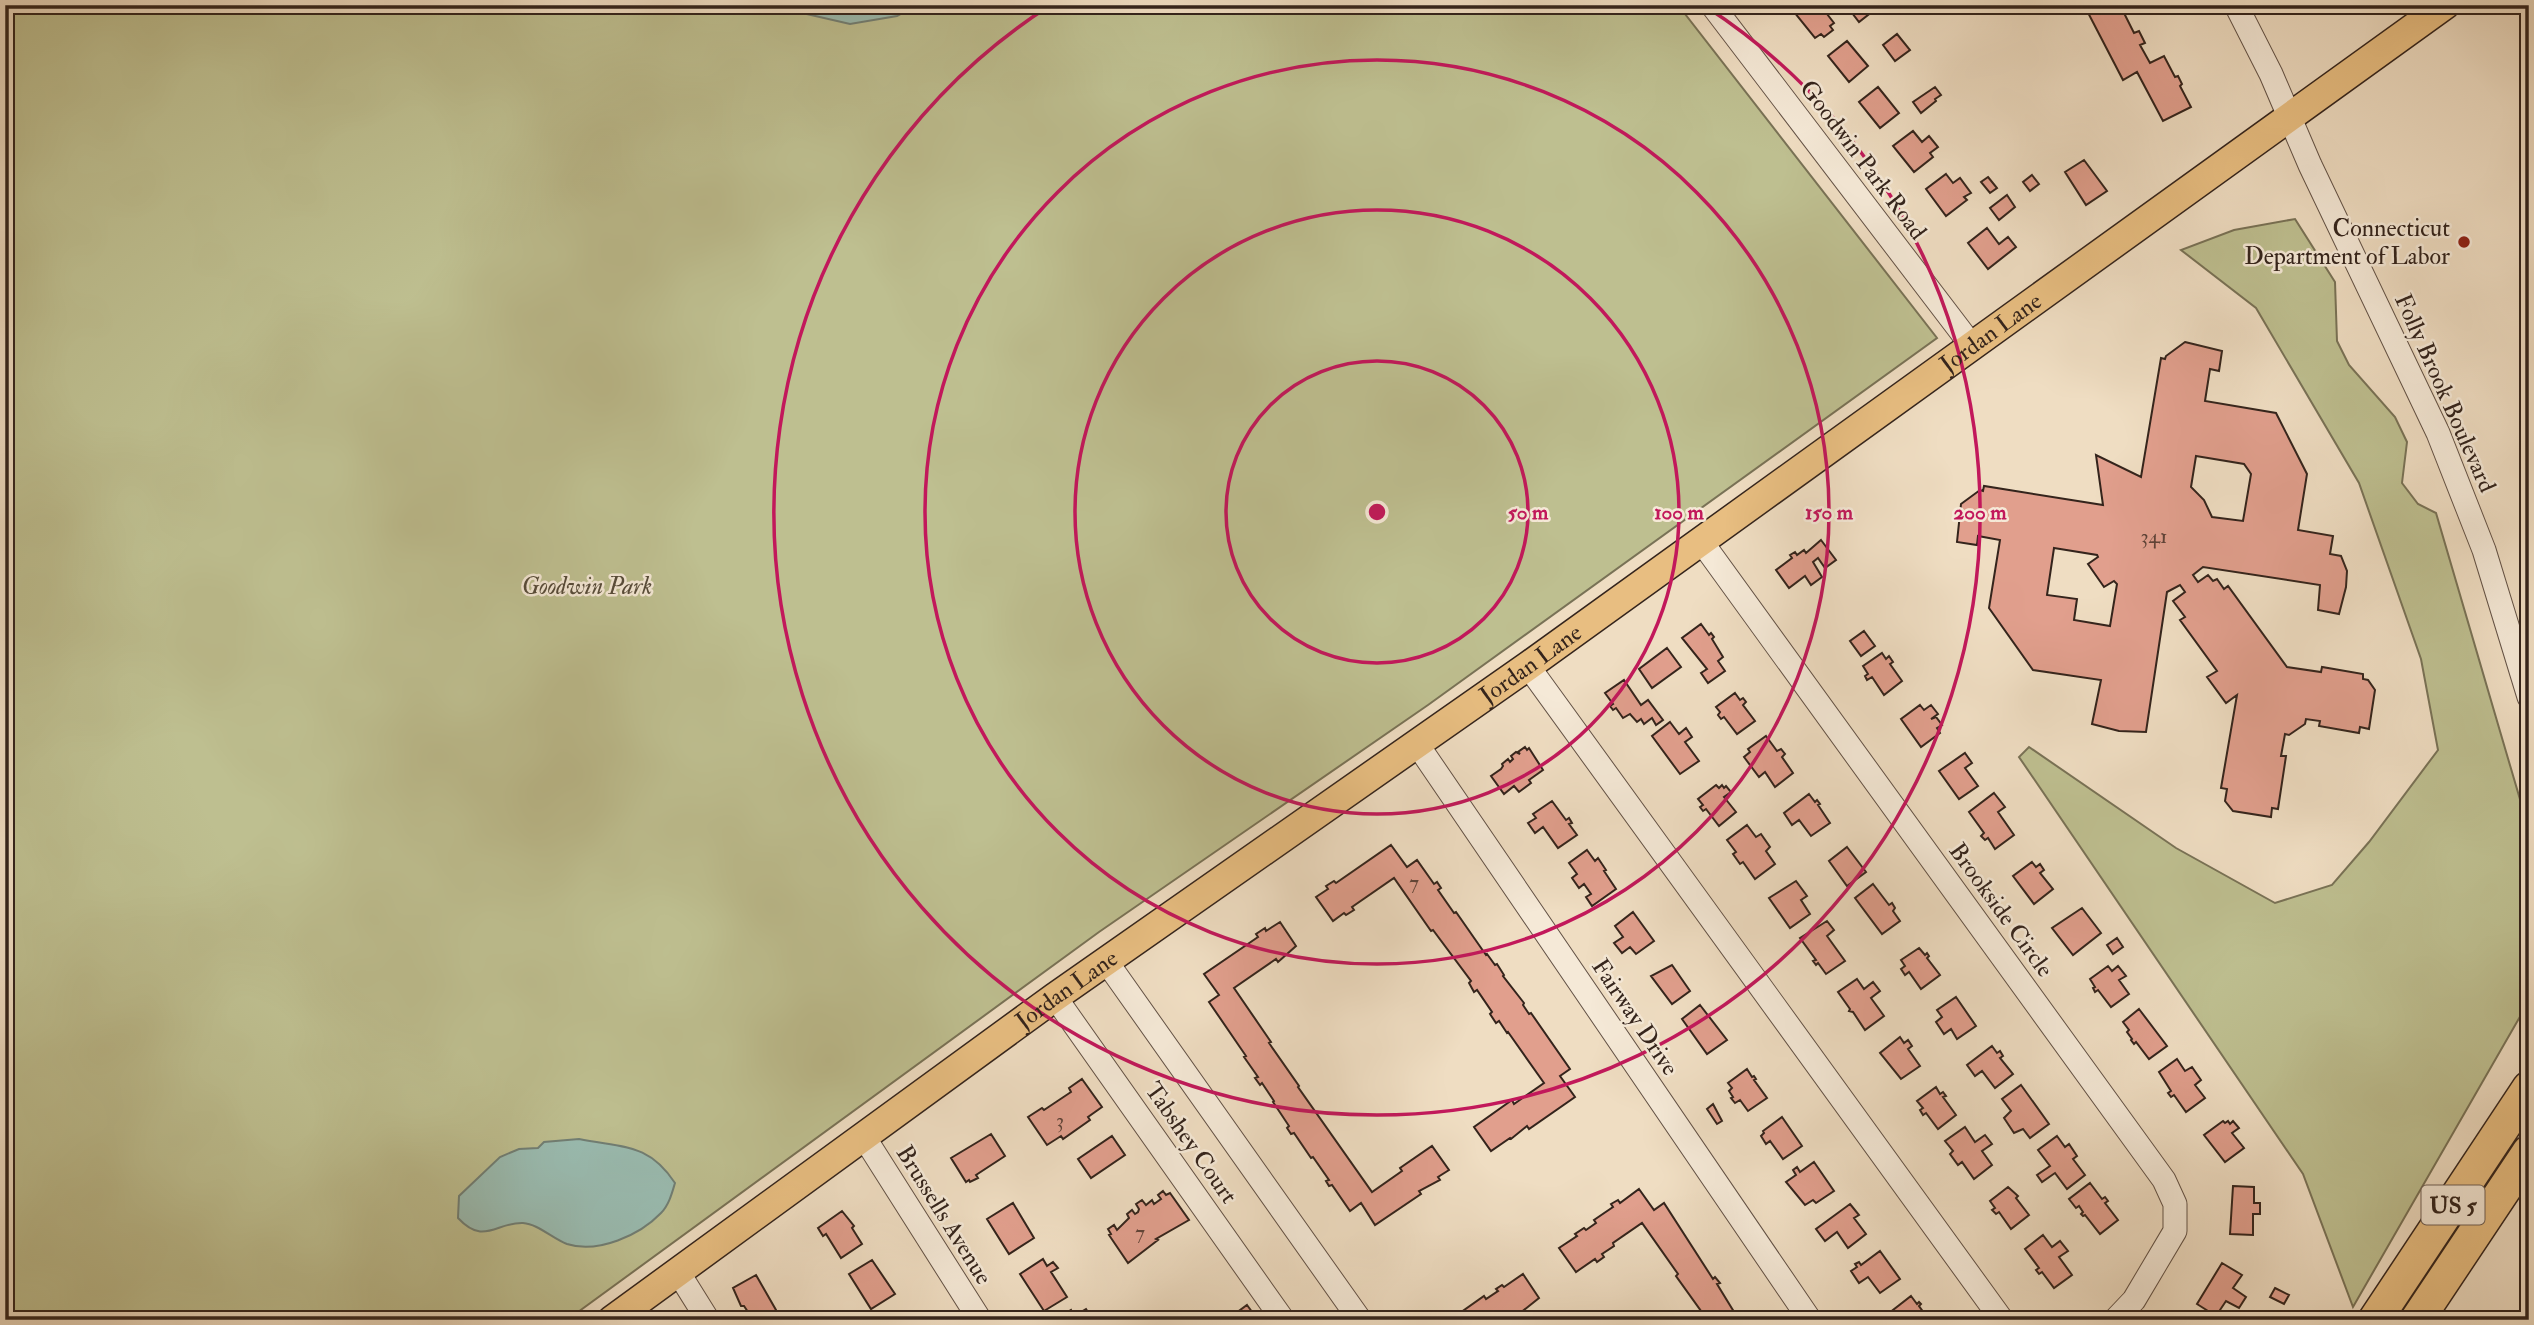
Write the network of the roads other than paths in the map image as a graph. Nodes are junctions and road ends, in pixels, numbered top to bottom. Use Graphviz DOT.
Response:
graph roads {
  1 [pos="1712,5"];
  2 [pos="2236,5"];
  3 [pos="2445,5"];
  4 [pos="2290,117"];
  5 [pos="1972,346"];
  6 [pos="1700,541"];
  7 [pos="1528,666"];
  8 [pos="2529,697"];
  9 [pos="1418,744"];
  10 [pos="1106,961"];
  11 [pos="1055,997"];
  12 [pos="2529,1088"];
  13 [pos="864,1137"];
  14 [pos="2529,1152"];
  15 [pos="678,1272"];
  16 [pos="612,1320"];
  17 [pos="708,1320"];
  18 [pos="980,1320"];
  19 [pos="1283,1320"];
  20 [pos="1360,1320"];
  21 [pos="1810,1320"];
  22 [pos="2002,1320"];
  23 [pos="2115,1320"];
  24 [pos="2375,1320"];
  25 [pos="2417,1320"];
  1 -- 5 [label="street, Goodwin Park Road"];
  2 -- 4 [label="street, Folly Brook Boulevard"];
  3 -- 4 [label="main road, Jordan Lane"];
  4 -- 5 [label="main road, Jordan Lane"];
  4 -- 8 [label="street, Folly Brook Boulevard"];
  5 -- 6 [label="main road, Jordan Lane"];
  6 -- 7 [label="main road, Jordan Lane"];
  6 -- 23 [label="street, Brookside Circle"];
  7 -- 9 [label="main road, Jordan Lane"];
  7 -- 22 [label="street"];
  9 -- 10 [label="main road, Jordan Lane"];
  9 -- 21 [label="street, Fairway Drive"];
  10 -- 11 [label="main road, Jordan Lane"];
  10 -- 20 [label="street"];
  11 -- 13 [label="main road, Jordan Lane"];
  11 -- 19 [label="street, Tabshey Court"];
  12 -- 24 [label="highway, US 5"];
  13 -- 15 [label="main road, Jordan Lane"];
  13 -- 18 [label="street, Brussells Avenue"];
  14 -- 25 [label="highway, US 5"];
  15 -- 16 [label="main road, Jordan Lane"];
  15 -- 17 [label="street"];
}
